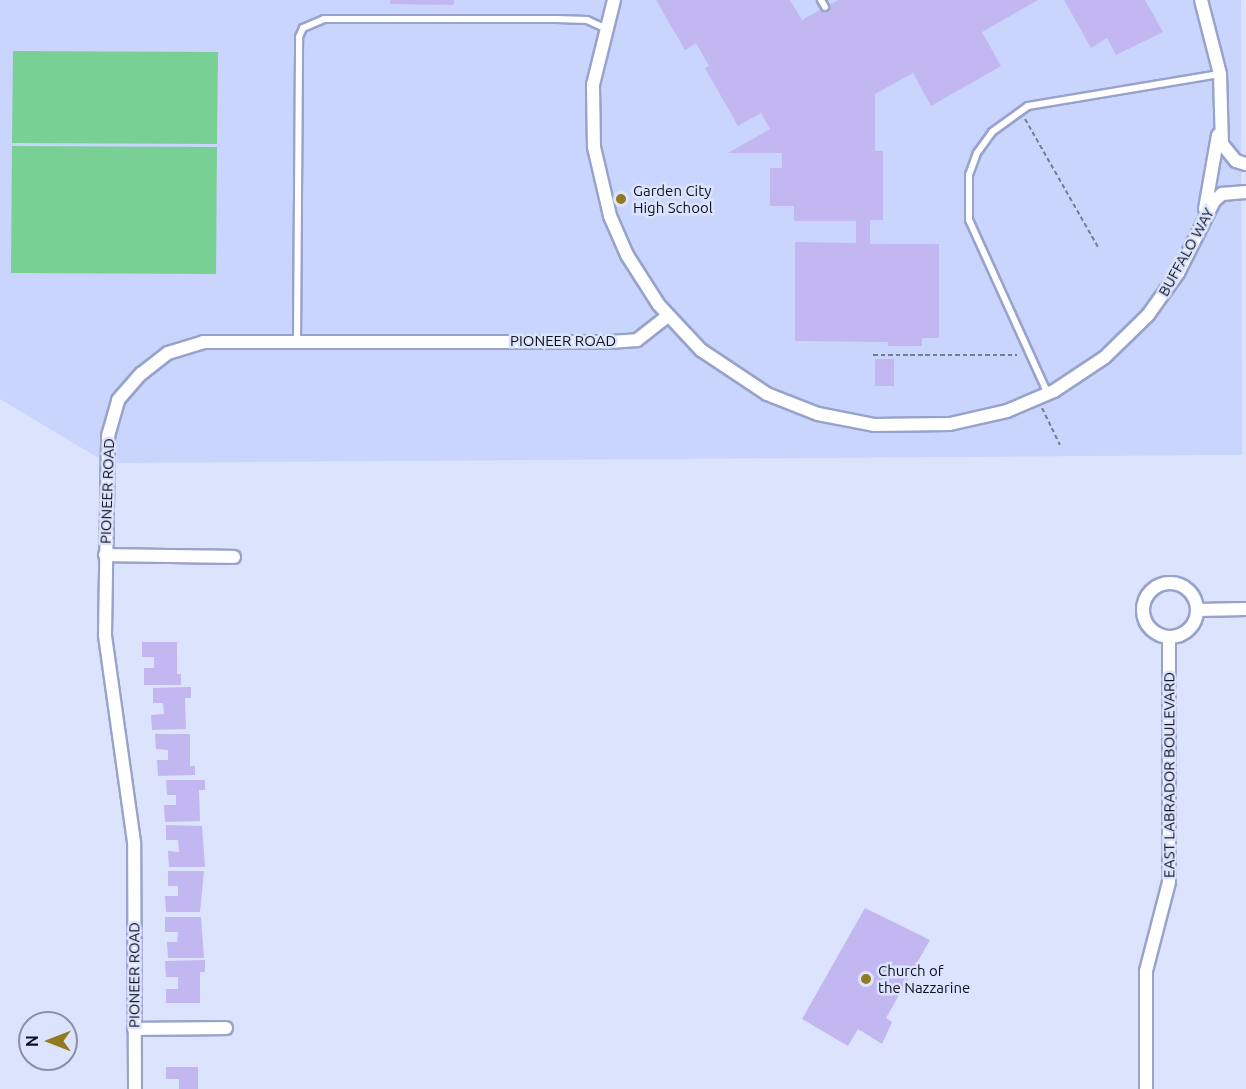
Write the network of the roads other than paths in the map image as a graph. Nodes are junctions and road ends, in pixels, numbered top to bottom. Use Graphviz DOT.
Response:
graph roads {
  1 [pos="614,0"];
  2 [pos="821,0"];
  3 [pos="1201,0"];
  4 [pos="825,7"];
  5 [pos="604,28"];
  6 [pos="1220,74"];
  7 [pos="1221,108"];
  8 [pos="1246,164"];
  9 [pos="1246,192"];
  10 [pos="1201,225"];
  11 [pos="668,316"];
  12 [pos="297,340"];
  13 [pos="1048,394"];
  14 [pos="105,555"];
  15 [pos="234,556"];
  16 [pos="1246,609"];
  17 [pos="1197,610"];
  18 [pos="1169,638"];
  19 [pos="226,1028"];
  20 [pos="134,1029"];
  21 [pos="135,1089"];
  22 [pos="1146,1089"];
  1 -- 5 [label="street, BUFFALO WAY"];
  2 -- 4 [label="lane"];
  3 -- 6 [label="street"];
  5 -- 11 [label="street, BUFFALO WAY"];
  5 -- 12 [label="lane"];
  6 -- 7 [label="street"];
  6 -- 13 [label="lane"];
  7 -- 8 [label="street"];
  7 -- 10 [label="street"];
  9 -- 10 [label="street, BUFFALO WAY"];
  10 -- 13 [label="street, BUFFALO WAY"];
  11 -- 12 [label="street, PIONEER ROAD"];
  11 -- 13 [label="street, BUFFALO WAY"];
  12 -- 14 [label="street, PIONEER ROAD"];
  14 -- 15 [label="street"];
  14 -- 20 [label="street, PIONEER ROAD"];
  16 -- 17 [label="street"];
  17 -- 18 [label="street"];
  17 -- 18 [label="street"];
  18 -- 22 [label="street, EAST LABRADOR BOULEVARD"];
  19 -- 20 [label="street"];
  20 -- 21 [label="street, PIONEER ROAD"];
}
